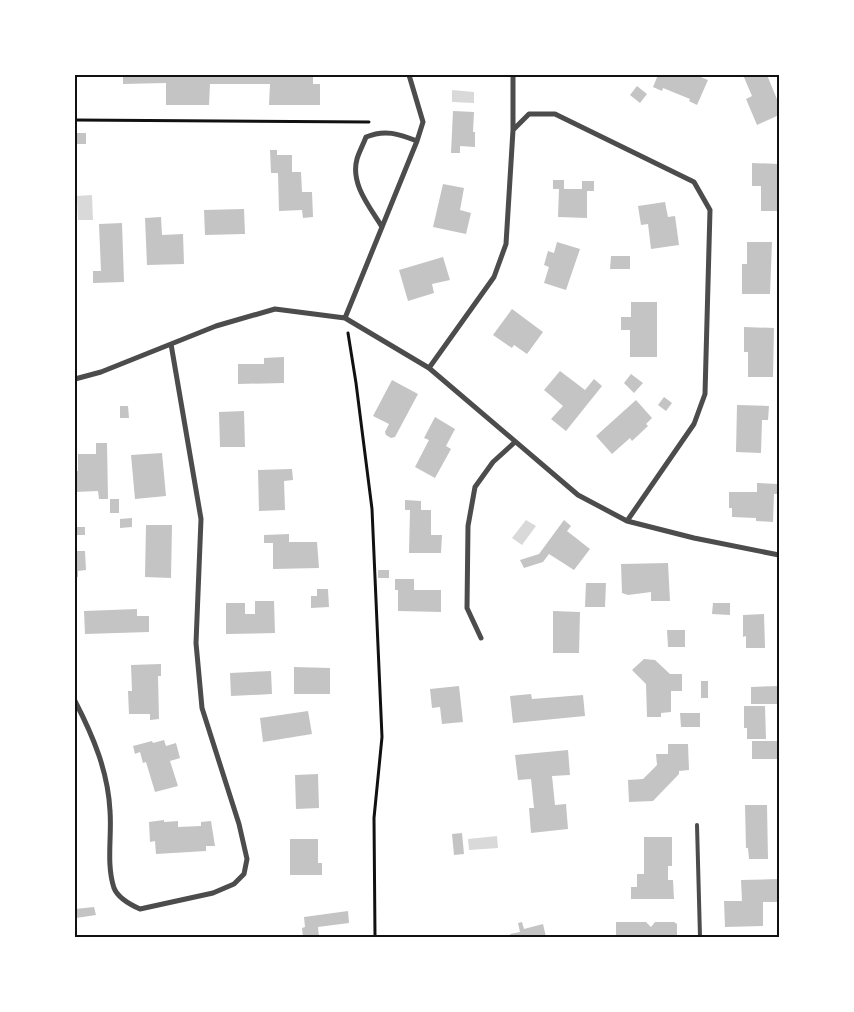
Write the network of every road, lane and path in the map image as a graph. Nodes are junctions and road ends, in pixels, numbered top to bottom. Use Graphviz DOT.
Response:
graph roads {
  1 [pos="409,75"];
  2 [pos="513,75"];
  3 [pos="75,120"];
  4 [pos="373,122"];
  5 [pos="513,130"];
  6 [pos="417,141"];
  7 [pos="382,227"];
  8 [pos="345,318"];
  9 [pos="171,344"];
  10 [pos="429,368"];
  11 [pos="75,379"];
  12 [pos="515,442"];
  13 [pos="627,521"];
  14 [pos="779,555"];
  15 [pos="480,638"];
  16 [pos="75,701"];
  17 [pos="697,825"];
  18 [pos="375,937"];
  19 [pos="700,937"];
  1 -- 6 [label="street"];
  2 -- 5 [label="street"];
  3 -- 4 [label="path"];
  5 -- 10 [label="street"];
  5 -- 13 [label="street"];
  6 -- 7 [label="street"];
  6 -- 7 [label="street"];
  7 -- 8 [label="street"];
  8 -- 9 [label="street"];
  8 -- 10 [label="street"];
  8 -- 18 [label="path"];
  9 -- 11 [label="street"];
  9 -- 16 [label="street"];
  10 -- 12 [label="street"];
  12 -- 13 [label="street"];
  12 -- 15 [label="street"];
  13 -- 14 [label="street"];
  17 -- 19 [label="lane"];
}
